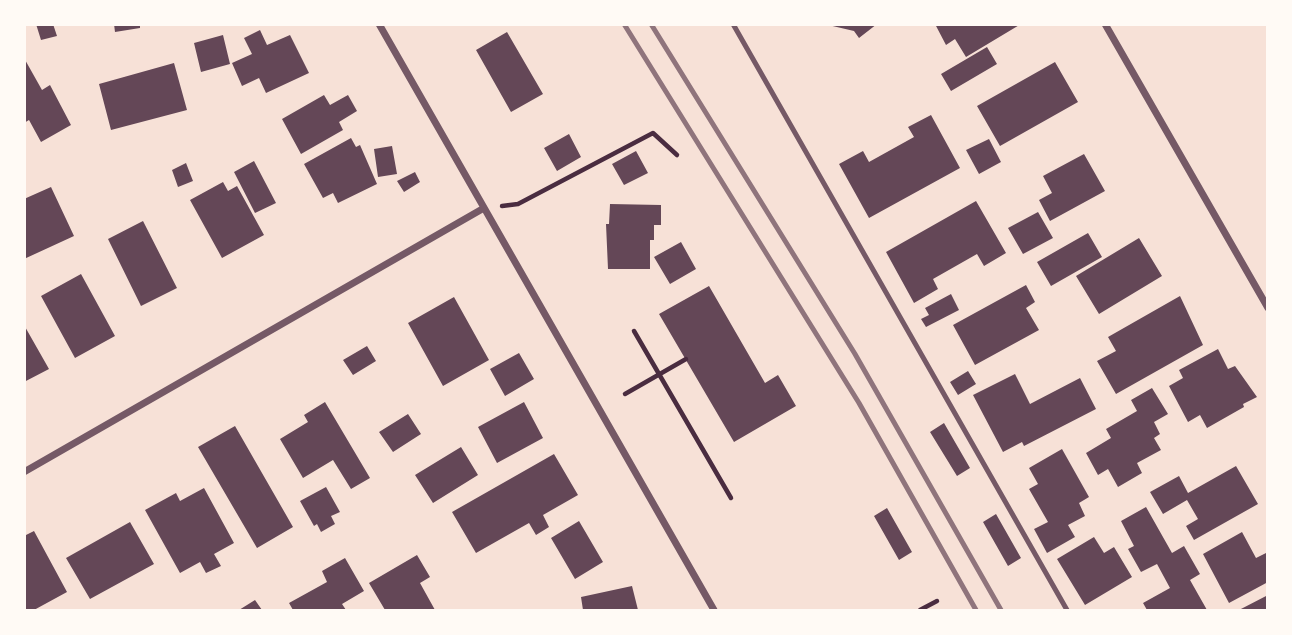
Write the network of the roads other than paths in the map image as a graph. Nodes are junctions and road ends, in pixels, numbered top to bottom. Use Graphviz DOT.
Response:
graph roads {
  1 [pos="379,24"];
  2 [pos="733,24"];
  3 [pos="1105,24"];
  4 [pos="484,208"];
  5 [pos="1268,308"];
  6 [pos="24,472"];
  7 [pos="714,611"];
  8 [pos="1067,611"];
  1 -- 4 [label="street"];
  2 -- 8 [label="lane"];
  3 -- 5 [label="street"];
  4 -- 6 [label="street"];
  4 -- 7 [label="street"];
}
